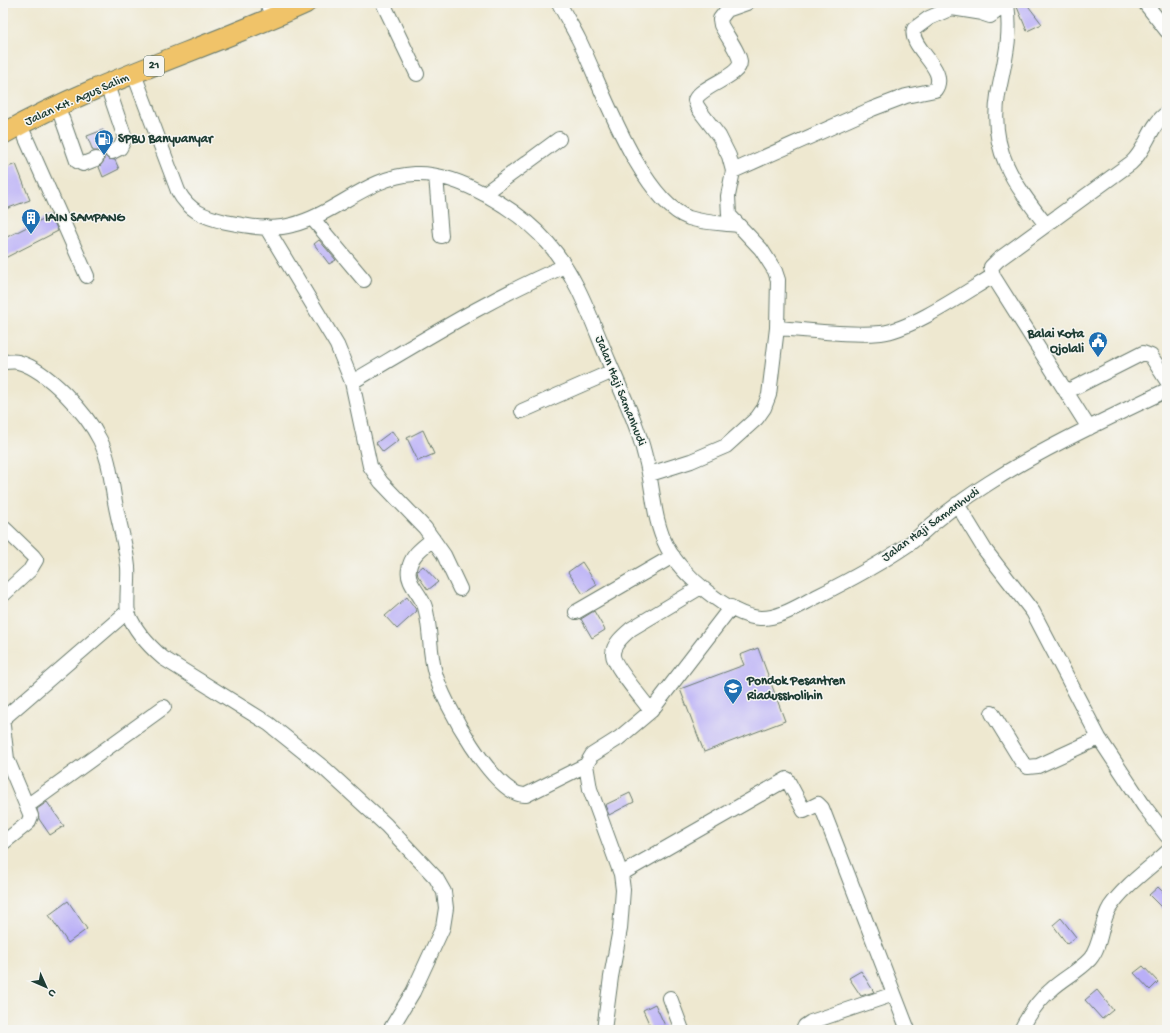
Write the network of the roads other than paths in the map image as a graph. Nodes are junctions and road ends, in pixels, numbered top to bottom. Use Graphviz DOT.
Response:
graph roads {
  1 [pos="306,3"];
  2 [pos="383,3"];
  3 [pos="559,3"];
  4 [pos="747,3"];
  5 [pos="1145,3"];
  6 [pos="1008,4"];
  7 [pos="981,8"];
  8 [pos="270,10"];
  9 [pos="1167,31"];
  10 [pos="134,74"];
  11 [pos="417,74"];
  12 [pos="107,85"];
  13 [pos="58,107"];
  14 [pos="1167,113"];
  15 [pos="11,129"];
  16 [pos="559,139"];
  17 [pos="112,152"];
  18 [pos="96,159"];
  19 [pos="733,171"];
  20 [pos="436,176"];
  21 [pos="484,194"];
  22 [pos="312,218"];
  23 [pos="737,225"];
  24 [pos="1046,225"];
  25 [pos="266,227"];
  26 [pos="441,236"];
  27 [pos="565,266"];
  28 [pos="87,276"];
  29 [pos="993,276"];
  30 [pos="364,280"];
  31 [pos="776,328"];
  32 [pos="3,362"];
  33 [pos="613,371"];
  34 [pos="1167,381"];
  35 [pos="352,382"];
  36 [pos="1167,390"];
  37 [pos="1066,392"];
  38 [pos="522,411"];
  39 [pos="1089,428"];
  40 [pos="650,474"];
  41 [pos="957,504"];
  42 [pos="3,527"];
  43 [pos="433,539"];
  44 [pos="672,556"];
  45 [pos="701,587"];
  46 [pos="460,589"];
  47 [pos="3,595"];
  48 [pos="731,607"];
  49 [pos="128,611"];
  50 [pos="576,612"];
  51 [pos="164,707"];
  52 [pos="651,711"];
  53 [pos="992,713"];
  54 [pos="3,720"];
  55 [pos="3,726"];
  56 [pos="1099,738"];
  57 [pos="586,765"];
  58 [pos="27,806"];
  59 [pos="1167,836"];
  60 [pos="3,843"];
  61 [pos="1167,852"];
  62 [pos="621,874"];
  63 [pos="894,994"];
  64 [pos="670,998"];
  65 [pos="390,1030"];
  66 [pos="604,1030"];
  67 [pos="682,1030"];
  68 [pos="803,1030"];
  69 [pos="908,1030"];
  70 [pos="1021,1030"];
  1 -- 8 [label="highway, Jalan KH. Agus Salim / 21"];
  2 -- 11 [label="street"];
  3 -- 23 [label="street"];
  4 -- 19 [label="street"];
  5 -- 9 [label="street"];
  6 -- 7 [label="street"];
  6 -- 24 [label="street"];
  7 -- 19 [label="street"];
  8 -- 10 [label="highway, Jalan KH. Agus Salim / 21"];
  10 -- 12 [label="highway, Jalan KH. Agus Salim / 21"];
  10 -- 25 [label="street, Jalan Haji Samanhudi"];
  12 -- 13 [label="highway, Jalan KH. Agus Salim / 21"];
  12 -- 17 [label="street"];
  13 -- 15 [label="highway, Jalan KH. Agus Salim / 21"];
  13 -- 18 [label="street"];
  14 -- 24 [label="street"];
  15 -- 28 [label="street"];
  16 -- 21 [label="street"];
  19 -- 23 [label="street"];
  20 -- 21 [label="street, Jalan Haji Samanhudi"];
  20 -- 22 [label="street, Jalan Haji Samanhudi"];
  20 -- 26 [label="street"];
  21 -- 27 [label="street, Jalan Haji Samanhudi"];
  22 -- 25 [label="street, Jalan Haji Samanhudi"];
  22 -- 30 [label="street"];
  23 -- 31 [label="street"];
  24 -- 29 [label="street"];
  25 -- 35 [label="street"];
  27 -- 33 [label="street, Jalan Haji Samanhudi"];
  27 -- 35 [label="street"];
  29 -- 31 [label="street"];
  29 -- 37 [label="street"];
  31 -- 40 [label="street"];
  32 -- 49 [label="street"];
  33 -- 38 [label="street"];
  33 -- 40 [label="street, Jalan Haji Samanhudi"];
  34 -- 37 [label="street"];
  35 -- 43 [label="street"];
  36 -- 39 [label="street, Jalan Haji Samanhudi"];
  37 -- 39 [label="street"];
  39 -- 41 [label="street, Jalan Haji Samanhudi"];
  40 -- 44 [label="street, Jalan Haji Samanhudi"];
  41 -- 48 [label="street, Jalan Haji Samanhudi"];
  41 -- 56 [label="street"];
  42 -- 47 [label="street"];
  43 -- 46 [label="street"];
  43 -- 57 [label="street"];
  44 -- 45 [label="street, Jalan Haji Samanhudi"];
  44 -- 50 [label="street"];
  45 -- 48 [label="street, Jalan Haji Samanhudi"];
  45 -- 52 [label="street"];
  48 -- 52 [label="street"];
  49 -- 54 [label="street"];
  49 -- 65 [label="street"];
  51 -- 58 [label="street"];
  52 -- 57 [label="street"];
  53 -- 56 [label="street"];
  55 -- 58 [label="street"];
  56 -- 59 [label="street"];
  57 -- 62 [label="street"];
  58 -- 60 [label="street"];
  61 -- 70 [label="street"];
  62 -- 63 [label="street"];
  62 -- 66 [label="street"];
  63 -- 68 [label="street"];
  63 -- 69 [label="street"];
  64 -- 67 [label="street"];
}
